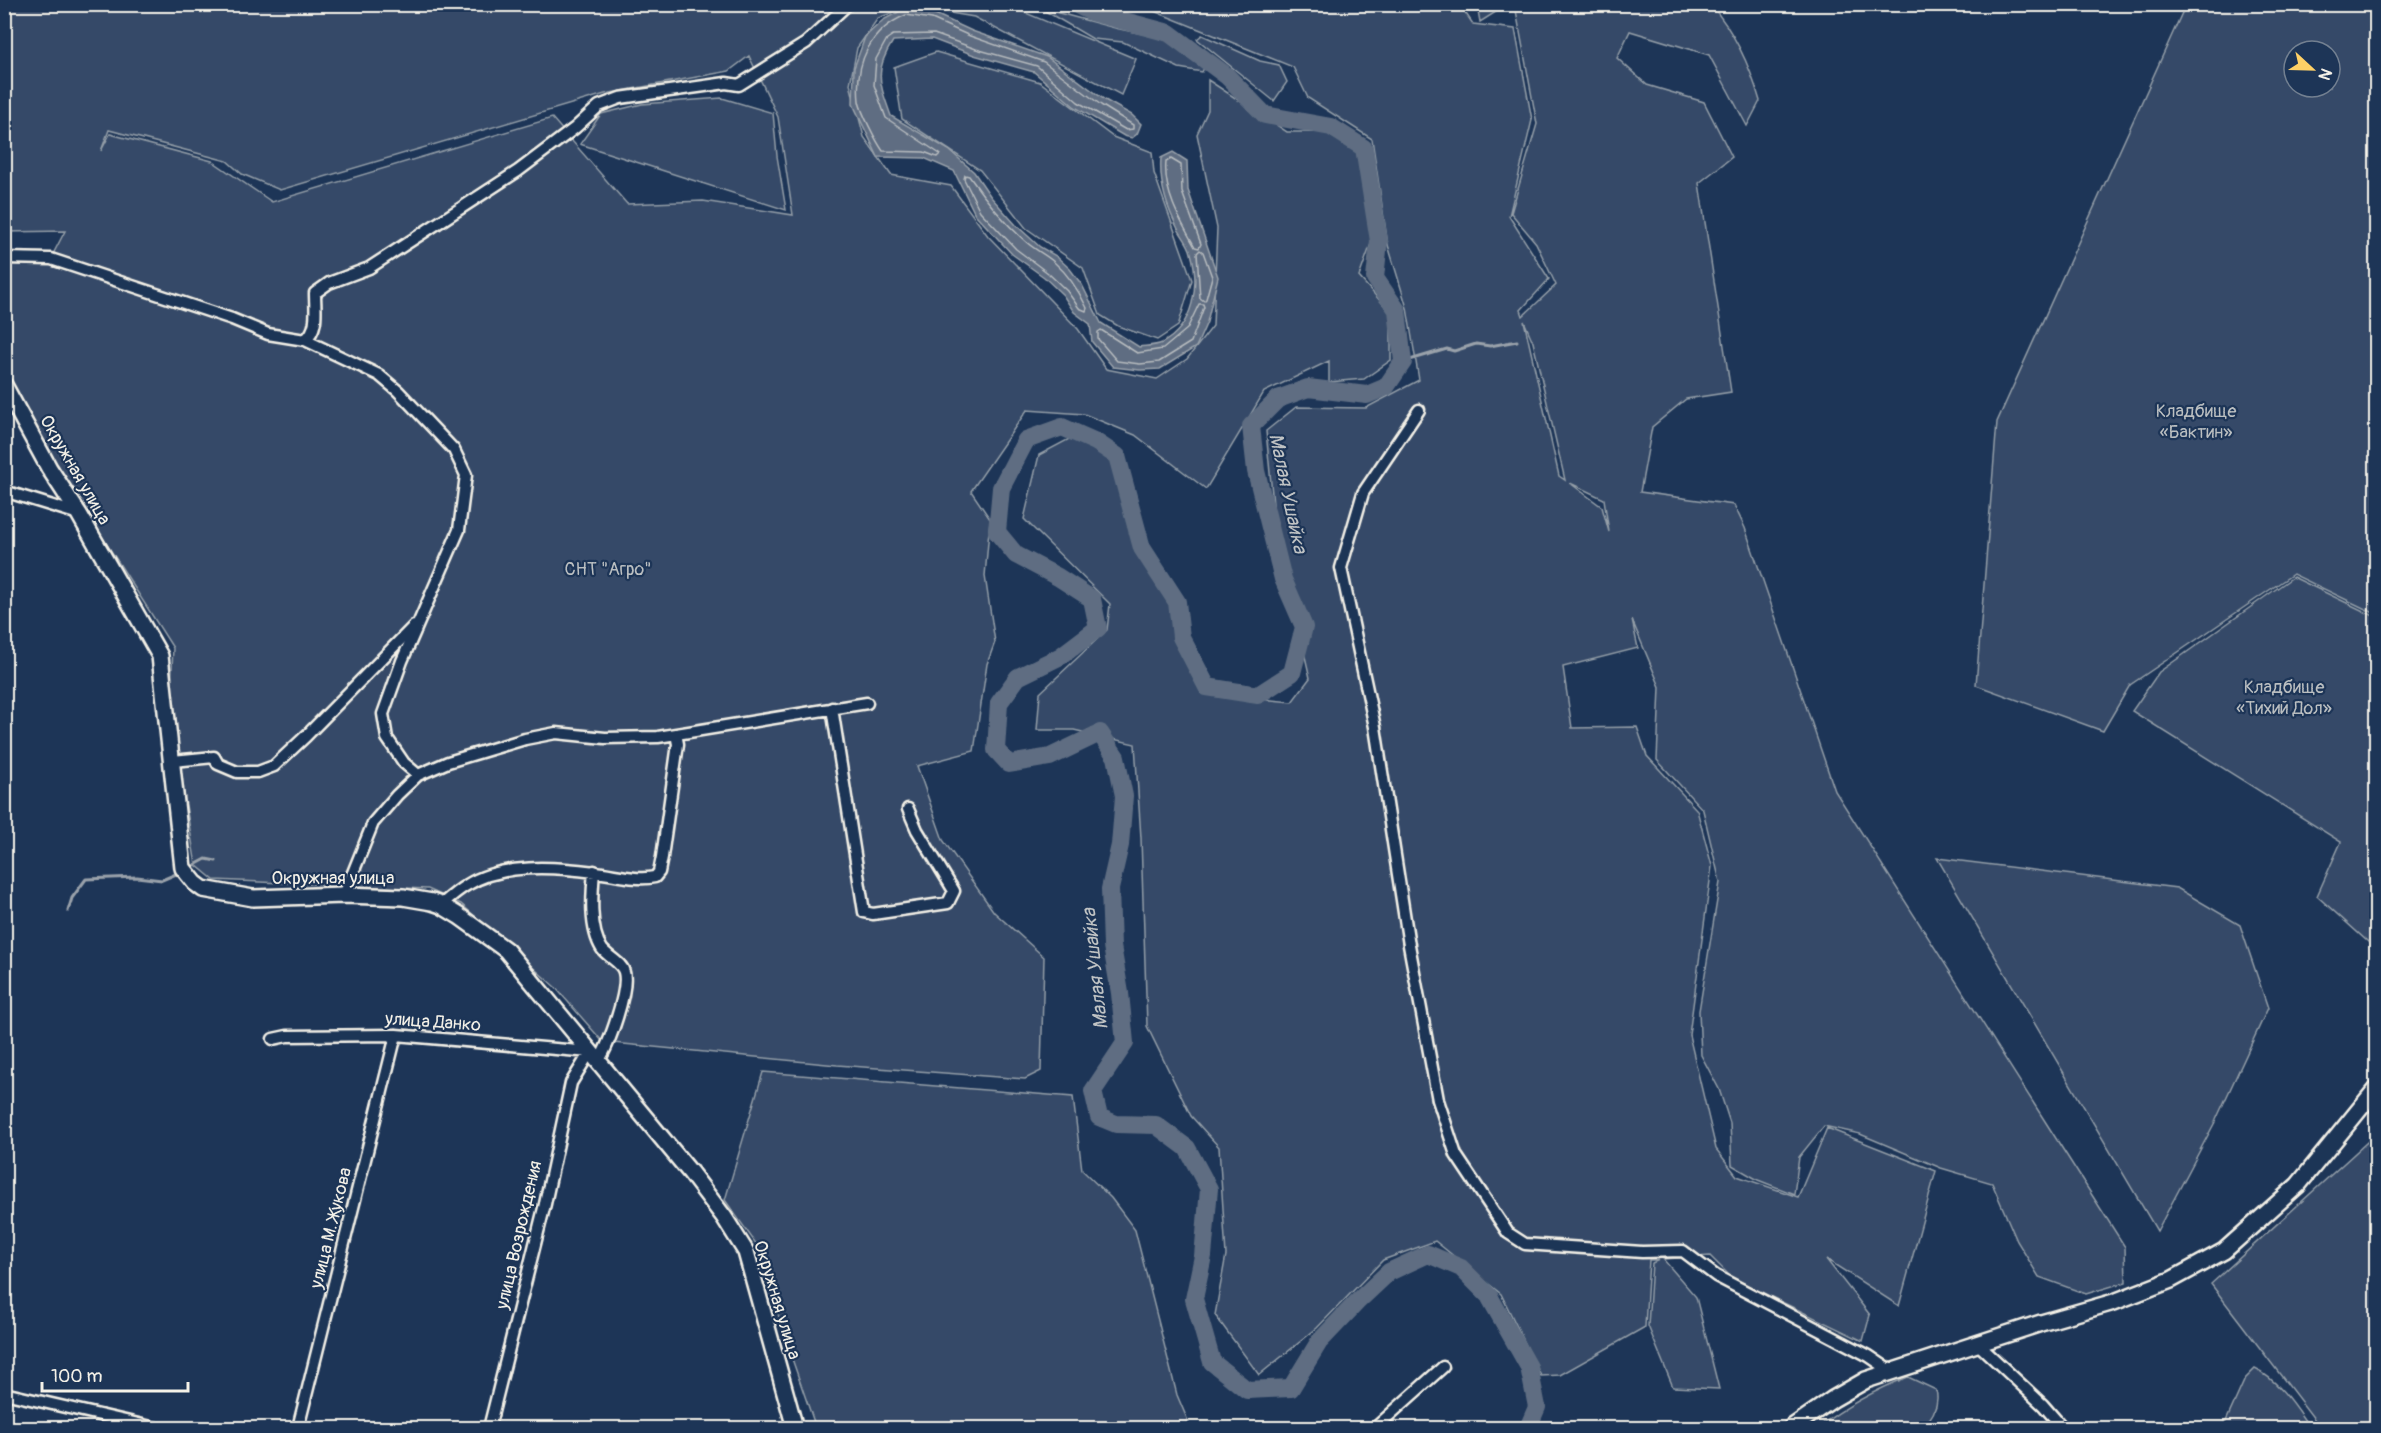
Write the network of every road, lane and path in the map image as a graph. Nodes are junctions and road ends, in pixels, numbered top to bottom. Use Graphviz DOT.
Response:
graph roads {
  1 [pos="848,4"];
  2 [pos="4,258"];
  3 [pos="305,340"];
  4 [pos="4,385"];
  5 [pos="1419,410"];
  6 [pos="4,491"];
  7 [pos="79,514"];
  8 [pos="422,616"];
  9 [pos="867,703"];
  10 [pos="832,708"];
  11 [pos="676,734"];
  12 [pos="173,761"];
  13 [pos="418,775"];
  14 [pos="908,808"];
  15 [pos="594,871"];
  16 [pos="344,895"];
  17 [pos="441,905"];
  18 [pos="396,1035"];
  19 [pos="273,1039"];
  20 [pos="594,1056"];
  21 [pos="2376,1089"];
  22 [pos="1978,1344"];
  23 [pos="1443,1367"];
  24 [pos="1891,1371"];
  25 [pos="4,1392"];
  26 [pos="156,1428"];
  27 [pos="298,1428"];
  28 [pos="489,1428"];
  29 [pos="795,1428"];
  30 [pos="1375,1428"];
  31 [pos="1791,1428"];
  32 [pos="2063,1428"];
  1 -- 3 [label="street"];
  2 -- 3 [label="street"];
  3 -- 8 [label="street"];
  4 -- 7 [label="street, Окружная улица"];
  5 -- 24 [label="street"];
  6 -- 7 [label="street"];
  7 -- 12 [label="street, Окружная улица"];
  8 -- 12 [label="street"];
  8 -- 13 [label="street"];
  9 -- 10 [label="street"];
  10 -- 11 [label="street"];
  10 -- 14 [label="street"];
  11 -- 13 [label="street"];
  11 -- 15 [label="street"];
  12 -- 16 [label="street, Окружная улица"];
  13 -- 16 [label="street"];
  15 -- 17 [label="street"];
  15 -- 20 [label="street, улица Возрождения"];
  16 -- 17 [label="street, Окружная улица"];
  17 -- 20 [label="street, Окружная улица"];
  18 -- 19 [label="street, улица Данко"];
  18 -- 20 [label="street, улица Данко"];
  18 -- 27 [label="street, улица М. Жукова"];
  20 -- 28 [label="street, улица Возрождения"];
  20 -- 29 [label="street, Окружная улица"];
  21 -- 22 [label="street"];
  22 -- 24 [label="street"];
  22 -- 32 [label="street"];
  23 -- 30 [label="street"];
  24 -- 31 [label="street"];
  25 -- 26 [label="street"];
}
